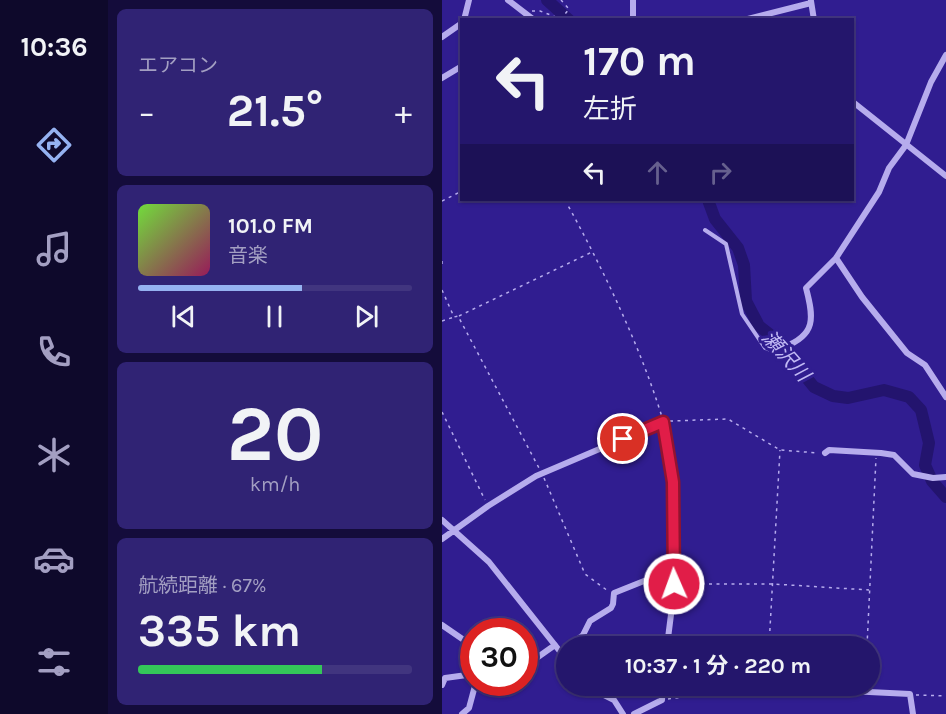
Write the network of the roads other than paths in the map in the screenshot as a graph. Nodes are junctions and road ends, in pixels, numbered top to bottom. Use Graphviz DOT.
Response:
graph roads {
  1 [pos="469,0"];
  2 [pos="508,0"];
  3 [pos="633,0"];
  4 [pos="811,1"];
  5 [pos="531,17"];
  6 [pos="464,18"];
  7 [pos="633,18"];
  8 [pos="751,18"];
  9 [pos="814,18"];
  10 [pos="460,23"];
  11 [pos="442,37"];
  12 [pos="946,55"];
  13 [pos="460,67"];
  14 [pos="442,78"];
  15 [pos="854,103"];
  16 [pos="906,146"];
  17 [pos="946,176"];
  18 [pos="705,230"];
  19 [pos="836,258"];
  20 [pos="784,347"];
  21 [pos="946,397"];
  22 [pos="825,453"];
  23 [pos="946,477"];
  24 [pos="442,520"];
  25 [pos="453,531"];
  26 [pos="442,539"];
  27 [pos="674,584"];
  28 [pos="442,625"];
  29 [pos="582,636"];
  30 [pos="668,636"];
  31 [pos="460,637"];
  32 [pos="555,645"];
  33 [pos="538,657"];
  34 [pos="460,676"];
  35 [pos="442,685"];
  36 [pos="880,693"];
  37 [pos="472,696"];
  38 [pos="606,696"];
  39 [pos="662,696"];
  40 [pos="462,714"];
  41 [pos="623,714"];
  42 [pos="634,714"];
  43 [pos="913,714"];
  1 -- 6 [label="street"];
  2 -- 5 [label="street"];
  3 -- 7 [label="street"];
  4 -- 8 [label="street"];
  4 -- 9 [label="street"];
  10 -- 11 [label="street"];
  12 -- 16 [label="street"];
  13 -- 14 [label="street"];
  15 -- 16 [label="street"];
  16 -- 17 [label="street"];
  16 -- 19 [label="street"];
  18 -- 20 [label="lane"];
  19 -- 20 [label="street"];
  19 -- 21 [label="street"];
  22 -- 23 [label="street"];
  24 -- 25 [label="street"];
  25 -- 26 [label="street"];
  25 -- 27 [label="street"];
  25 -- 32 [label="street"];
  27 -- 29 [label="street"];
  27 -- 30 [label="street"];
  28 -- 31 [label="street"];
  32 -- 33 [label="street"];
  34 -- 35 [label="street"];
  36 -- 43 [label="street"];
  37 -- 40 [label="street"];
  38 -- 41 [label="street"];
  39 -- 42 [label="street"];
}
